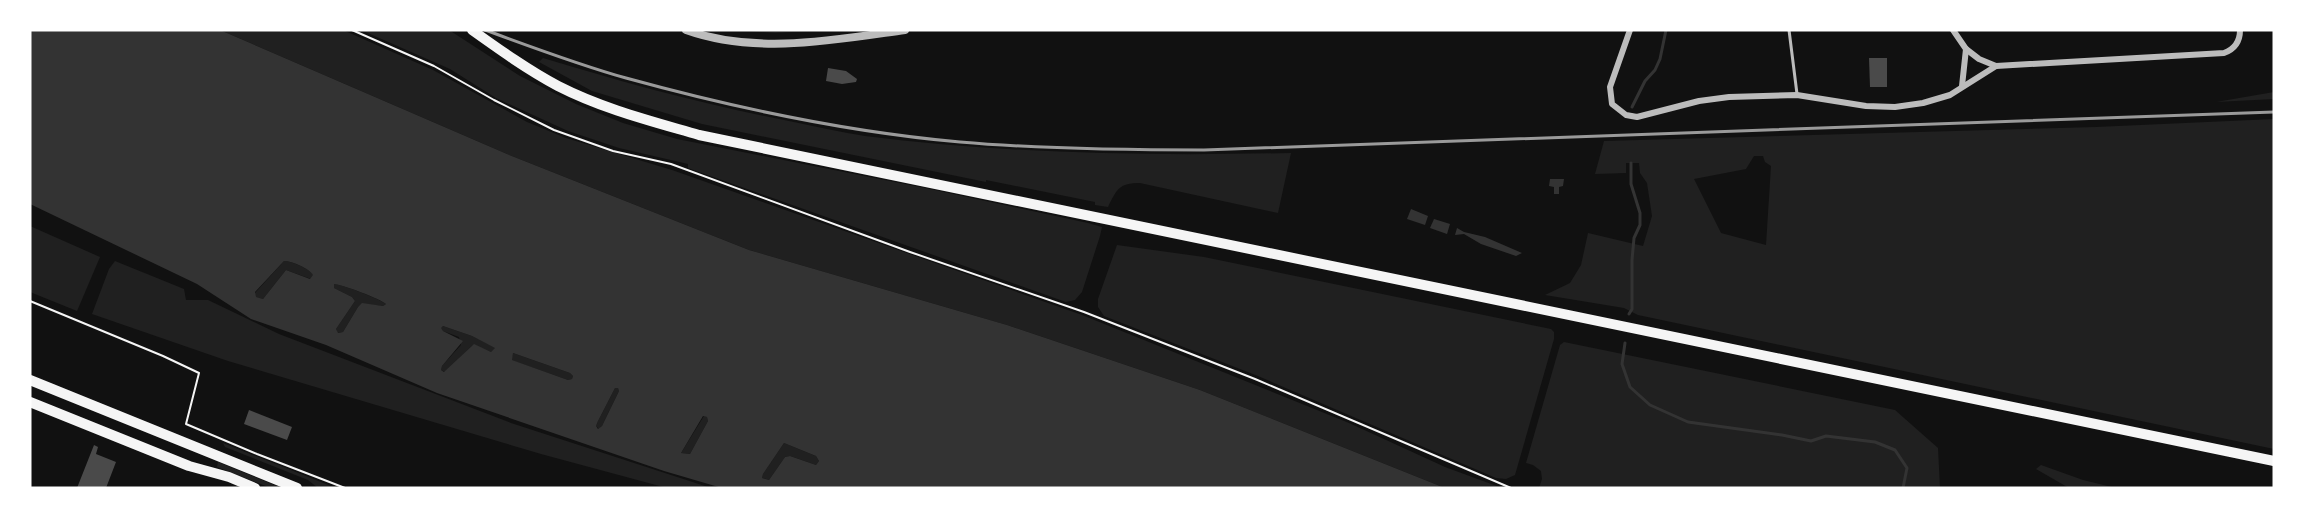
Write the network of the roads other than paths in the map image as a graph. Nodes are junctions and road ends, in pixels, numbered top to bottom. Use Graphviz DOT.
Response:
graph roads {
  1 [pos="686,30"];
  2 [pos="905,30"];
  3 [pos="1630,30"];
  4 [pos="1789,30"];
  5 [pos="1953,30"];
  6 [pos="2240,30"];
  7 [pos="476,32"];
  8 [pos="1966,49"];
  9 [pos="1996,66"];
  10 [pos="1962,86"];
  11 [pos="1797,95"];
  12 [pos="30,380"];
  13 [pos="30,402"];
  14 [pos="2274,461"];
  15 [pos="255,488"];
  16 [pos="297,488"];
  1 -- 2 [label="street"];
  3 -- 11 [label="street"];
  4 -- 11 [label="lane"];
  5 -- 8 [label="street"];
  6 -- 9 [label="street"];
  7 -- 14 [label="main road"];
  8 -- 9 [label="street"];
  8 -- 10 [label="street"];
  9 -- 10 [label="street"];
  10 -- 11 [label="street"];
  12 -- 16 [label="main road"];
  13 -- 15 [label="main road"];
}
